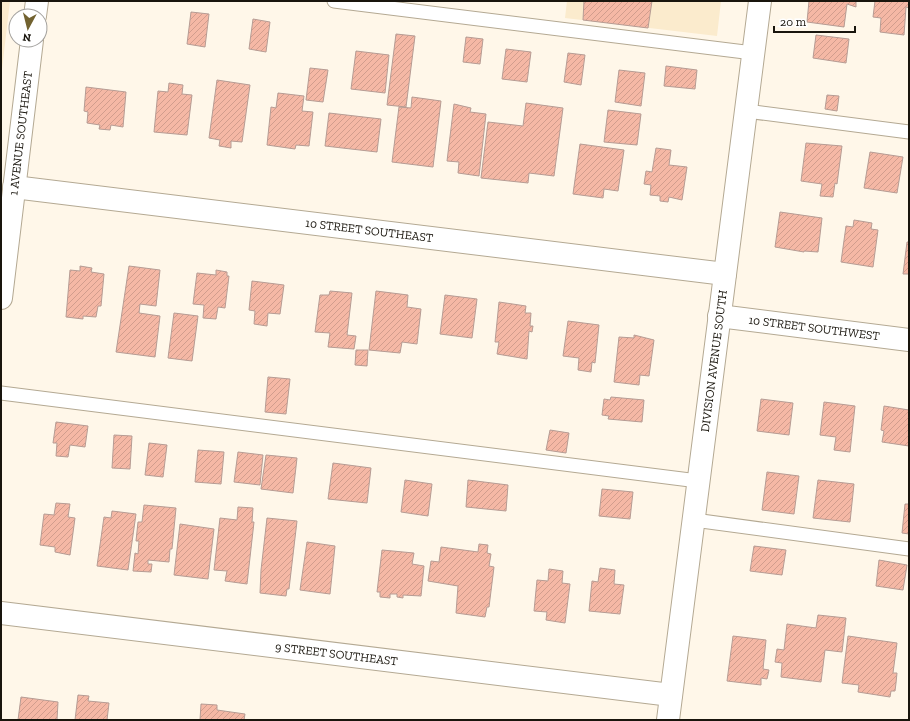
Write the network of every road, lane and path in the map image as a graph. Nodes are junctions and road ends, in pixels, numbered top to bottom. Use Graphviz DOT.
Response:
graph roads {
  1 [pos="334,1"];
  2 [pos="760,1"];
  3 [pos="31,48"];
  4 [pos="753,53"];
  5 [pos="746,111"];
  6 [pos="909,132"];
  7 [pos="14,187"];
  8 [pos="725,274"];
  9 [pos="1,298"];
  10 [pos="719,316"];
  11 [pos="909,340"];
  12 [pos="1,393"];
  13 [pos="698,481"];
  14 [pos="694,520"];
  15 [pos="909,549"];
  16 [pos="1,613"];
  17 [pos="671,695"];
  18 [pos="668,720"];
  1 -- 4 [label="lane"];
  2 -- 4 [label="street, DIVISION AVENUE SOUTH"];
  3 -- 7 [label="street, 1 AVENUE SOUTHEAST"];
  4 -- 5 [label="street, DIVISION AVENUE SOUTH"];
  5 -- 6 [label="lane"];
  5 -- 8 [label="street, DIVISION AVENUE SOUTH"];
  7 -- 8 [label="street, 10 STREET SOUTHEAST"];
  7 -- 9 [label="street, 1 AVENUE SOUTHEAST"];
  8 -- 10 [label="street, DIVISION AVENUE SOUTH"];
  10 -- 11 [label="street, 10 STREET SOUTHWEST"];
  10 -- 13 [label="street, DIVISION AVENUE SOUTH"];
  12 -- 13 [label="lane"];
  13 -- 14 [label="street, DIVISION AVENUE SOUTH"];
  14 -- 15 [label="lane"];
  14 -- 17 [label="street, DIVISION AVENUE SOUTH"];
  16 -- 17 [label="street, 9 STREET SOUTHEAST"];
  17 -- 18 [label="street, DIVISION AVENUE SOUTH"];
}
